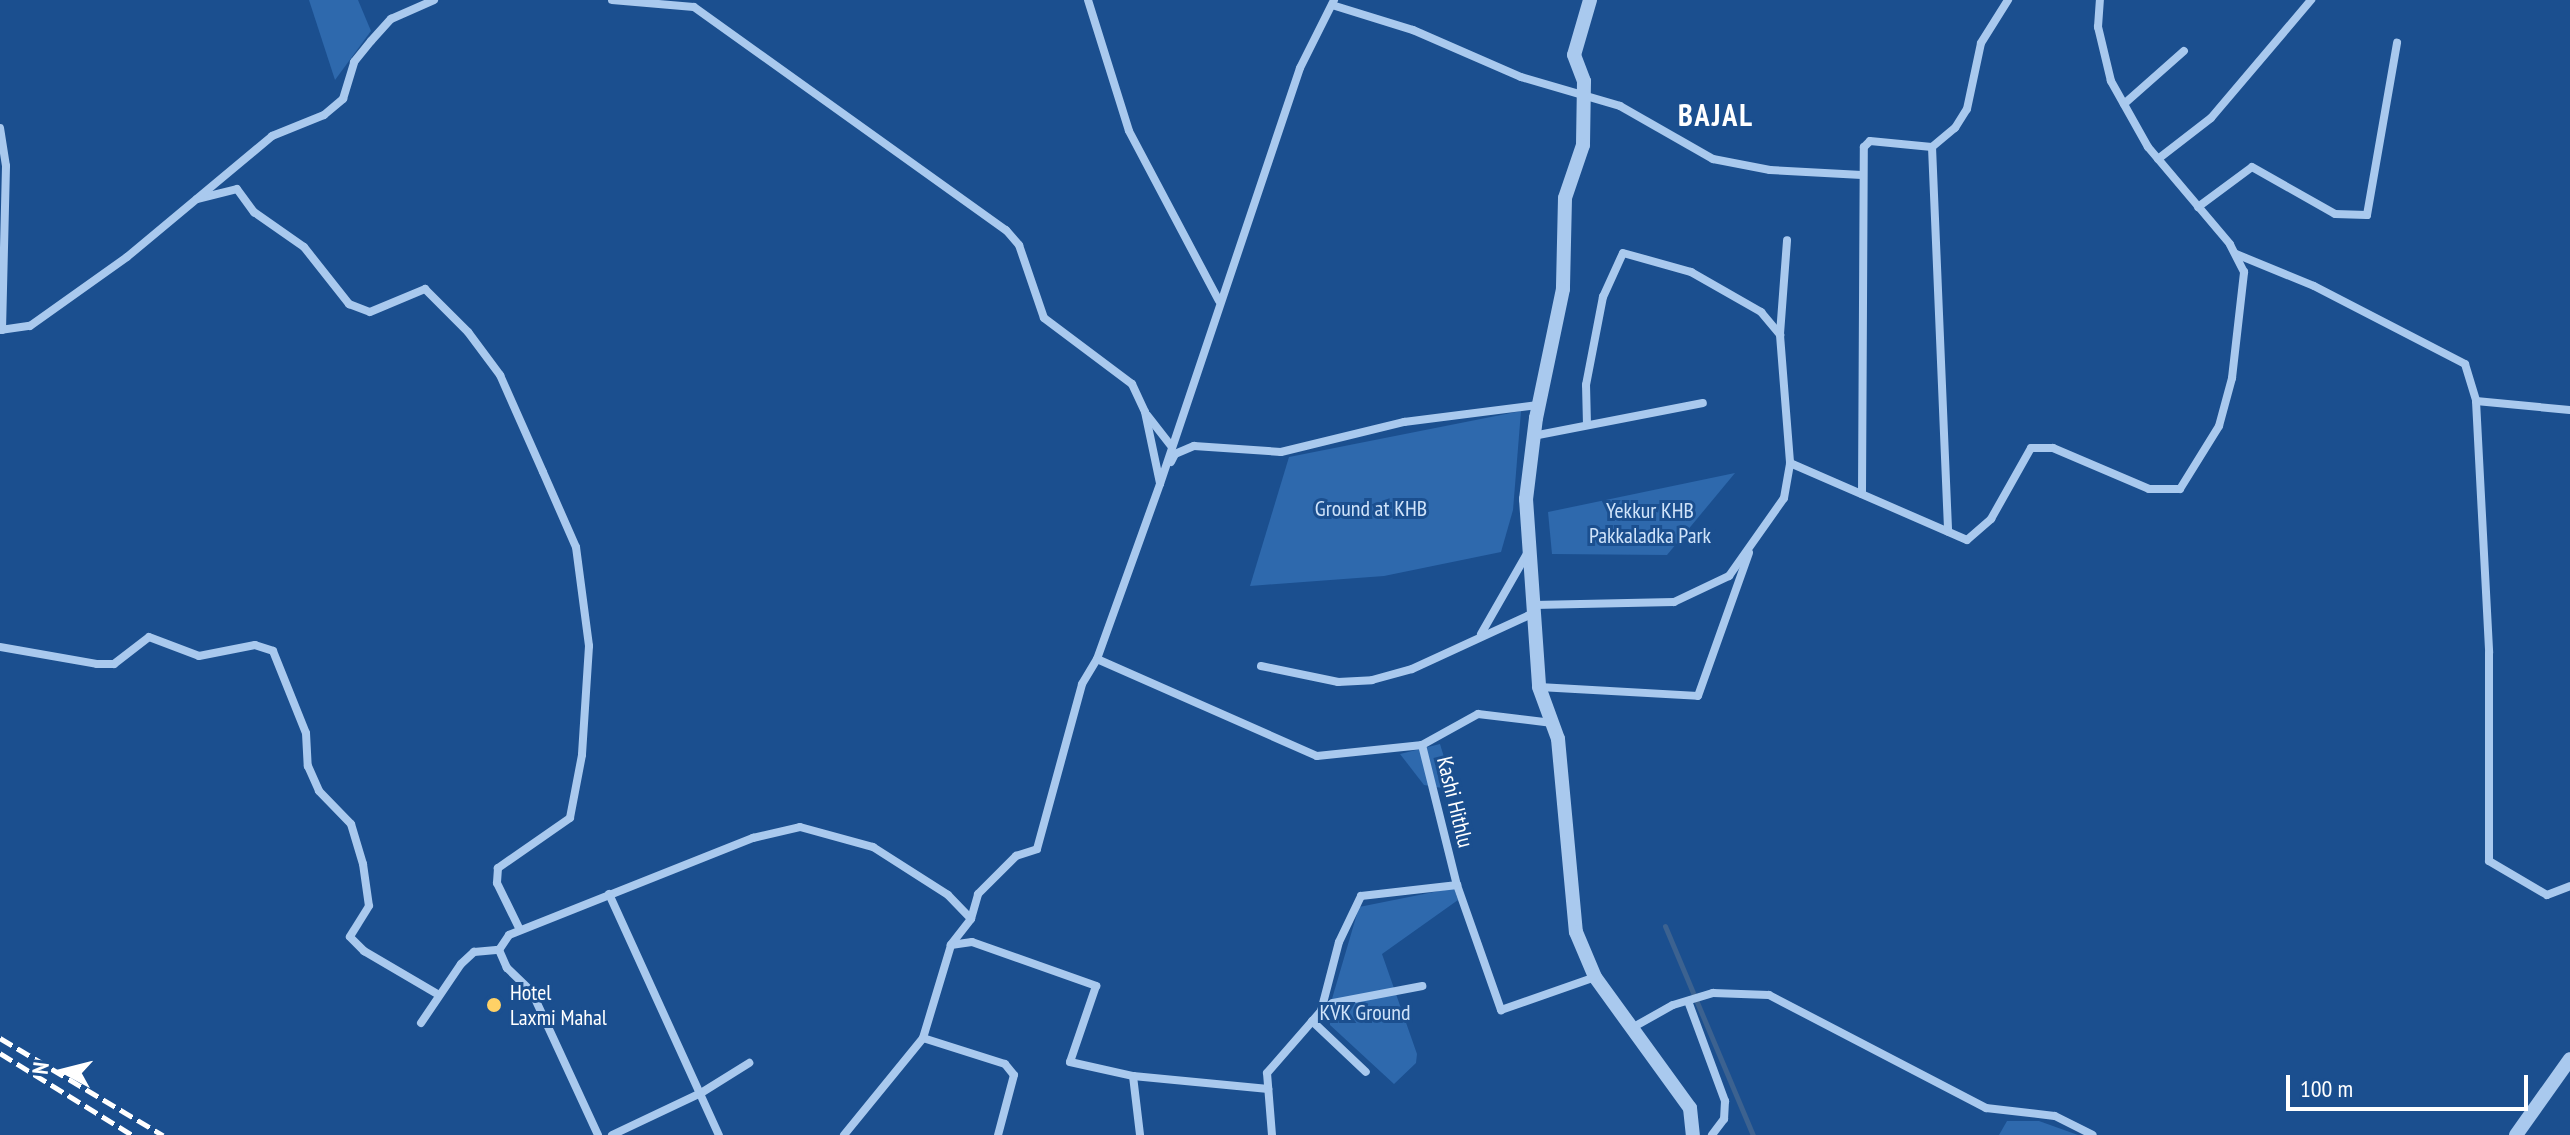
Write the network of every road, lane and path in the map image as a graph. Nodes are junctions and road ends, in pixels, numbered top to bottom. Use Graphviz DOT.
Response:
graph roads {
  1 [pos="434,0"];
  2 [pos="612,0"];
  3 [pos="1088,0"];
  4 [pos="1590,0"];
  5 [pos="2008,0"];
  6 [pos="2100,0"];
  7 [pos="2311,0"];
  8 [pos="1333,2"];
  9 [pos="2397,43"];
  10 [pos="2184,51"];
  11 [pos="1583,91"];
  12 [pos="2124,104"];
  13 [pos="0,128"];
  14 [pos="1932,147"];
  15 [pos="2158,159"];
  16 [pos="1862,175"];
  17 [pos="197,199"];
  18 [pos="2198,207"];
  19 [pos="1787,240"];
  20 [pos="2235,254"];
  21 [pos="1219,301"];
  22 [pos="1,330"];
  23 [pos="1780,335"];
  24 [pos="2476,401"];
  25 [pos="1703,403"];
  26 [pos="1538,405"];
  27 [pos="2570,410"];
  28 [pos="1145,412"];
  29 [pos="1587,425"];
  30 [pos="1533,436"];
  31 [pos="1171,446"];
  32 [pos="1790,463"];
  33 [pos="1160,484"];
  34 [pos="1862,494"];
  35 [pos="1948,532"];
  36 [pos="1754,540"];
  37 [pos="1530,549"];
  38 [pos="1534,609"];
  39 [pos="1480,635"];
  40 [pos="0,647"];
  41 [pos="1097,659"];
  42 [pos="1261,666"];
  43 [pos="1539,687"];
  44 [pos="1552,723"];
  45 [pos="1422,745"];
  46 [pos="1457,885"];
  47 [pos="2570,886"];
  48 [pos="609,894"];
  49 [pos="971,919"];
  50 [pos="520,930"];
  51 [pos="951,945"];
  52 [pos="499,950"];
  53 [pos="1595,977"];
  54 [pos="1422,986"];
  55 [pos="439,995"];
  56 [pos="1689,1000"];
  57 [pos="1321,1011"];
  58 [pos="1312,1021"];
  59 [pos="421,1023"];
  60 [pos="1630,1029"];
  61 [pos="923,1038"];
  62 [pos="2570,1059"];
  63 [pos="749,1063"];
  64 [pos="1366,1072"];
  65 [pos="1133,1076"];
  66 [pos="1268,1089"];
  67 [pos="701,1093"];
  68 [pos="598,1135"];
  69 [pos="612,1135"];
  70 [pos="719,1135"];
  71 [pos="844,1135"];
  72 [pos="998,1135"];
  73 [pos="1140,1135"];
  74 [pos="1272,1135"];
  75 [pos="1693,1135"];
  76 [pos="1712,1135"];
  77 [pos="2093,1135"];
  78 [pos="2516,1135"];
  1 -- 17 [label="street"];
  2 -- 28 [label="street"];
  3 -- 21 [label="street"];
  4 -- 11 [label="street"];
  5 -- 14 [label="street"];
  6 -- 12 [label="street"];
  7 -- 15 [label="street"];
  8 -- 11 [label="street"];
  8 -- 21 [label="street"];
  9 -- 18 [label="street"];
  10 -- 12 [label="street"];
  11 -- 16 [label="street"];
  11 -- 26 [label="street"];
  12 -- 15 [label="street"];
  13 -- 22 [label="street"];
  14 -- 16 [label="street"];
  14 -- 35 [label="street"];
  15 -- 18 [label="street"];
  16 -- 34 [label="street"];
  17 -- 22 [label="street"];
  17 -- 50 [label="street"];
  18 -- 20 [label="street"];
  19 -- 23 [label="street"];
  20 -- 24 [label="street"];
  20 -- 35 [label="street"];
  21 -- 31 [label="street"];
  23 -- 29 [label="street"];
  23 -- 32 [label="street"];
  24 -- 27 [label="street"];
  24 -- 47 [label="street"];
  25 -- 29 [label="street"];
  26 -- 30 [label="street"];
  26 -- 33 [label="street"];
  28 -- 31 [label="street"];
  28 -- 33 [label="street"];
  29 -- 30 [label="street"];
  30 -- 37 [label="street"];
  31 -- 33 [label="street"];
  32 -- 34 [label="street"];
  32 -- 36 [label="street"];
  33 -- 41 [label="street"];
  34 -- 35 [label="street"];
  36 -- 38 [label="street"];
  36 -- 43 [label="street"];
  37 -- 38 [label="street"];
  37 -- 39 [label="street"];
  38 -- 39 [label="street"];
  38 -- 43 [label="street"];
  39 -- 42 [label="street"];
  40 -- 55 [label="street"];
  41 -- 45 [label="street, Kashi Hithlu"];
  41 -- 49 [label="street"];
  43 -- 44 [label="street"];
  44 -- 45 [label="street"];
  44 -- 53 [label="street"];
  45 -- 46 [label="street, Kashi Hithlu"];
  46 -- 53 [label="street, Kashi Hithlu"];
  46 -- 57 [label="street"];
  48 -- 49 [label="street"];
  48 -- 50 [label="street"];
  48 -- 67 [label="street"];
  49 -- 51 [label="street"];
  50 -- 52 [label="street"];
  51 -- 61 [label="street"];
  51 -- 65 [label="street"];
  52 -- 55 [label="street"];
  52 -- 68 [label="street"];
  53 -- 60 [label="street"];
  54 -- 57 [label="street"];
  55 -- 59 [label="street"];
  56 -- 60 [label="street"];
  56 -- 76 [label="street"];
  56 -- 77 [label="street"];
  57 -- 58 [label="street"];
  58 -- 64 [label="street"];
  58 -- 66 [label="street"];
  60 -- 75 [label="street"];
  61 -- 71 [label="street"];
  61 -- 72 [label="street"];
  62 -- 78 [label="street"];
  63 -- 67 [label="street"];
  65 -- 66 [label="street"];
  65 -- 73 [label="street"];
  66 -- 74 [label="street"];
  67 -- 69 [label="street"];
  67 -- 70 [label="street"];
}
